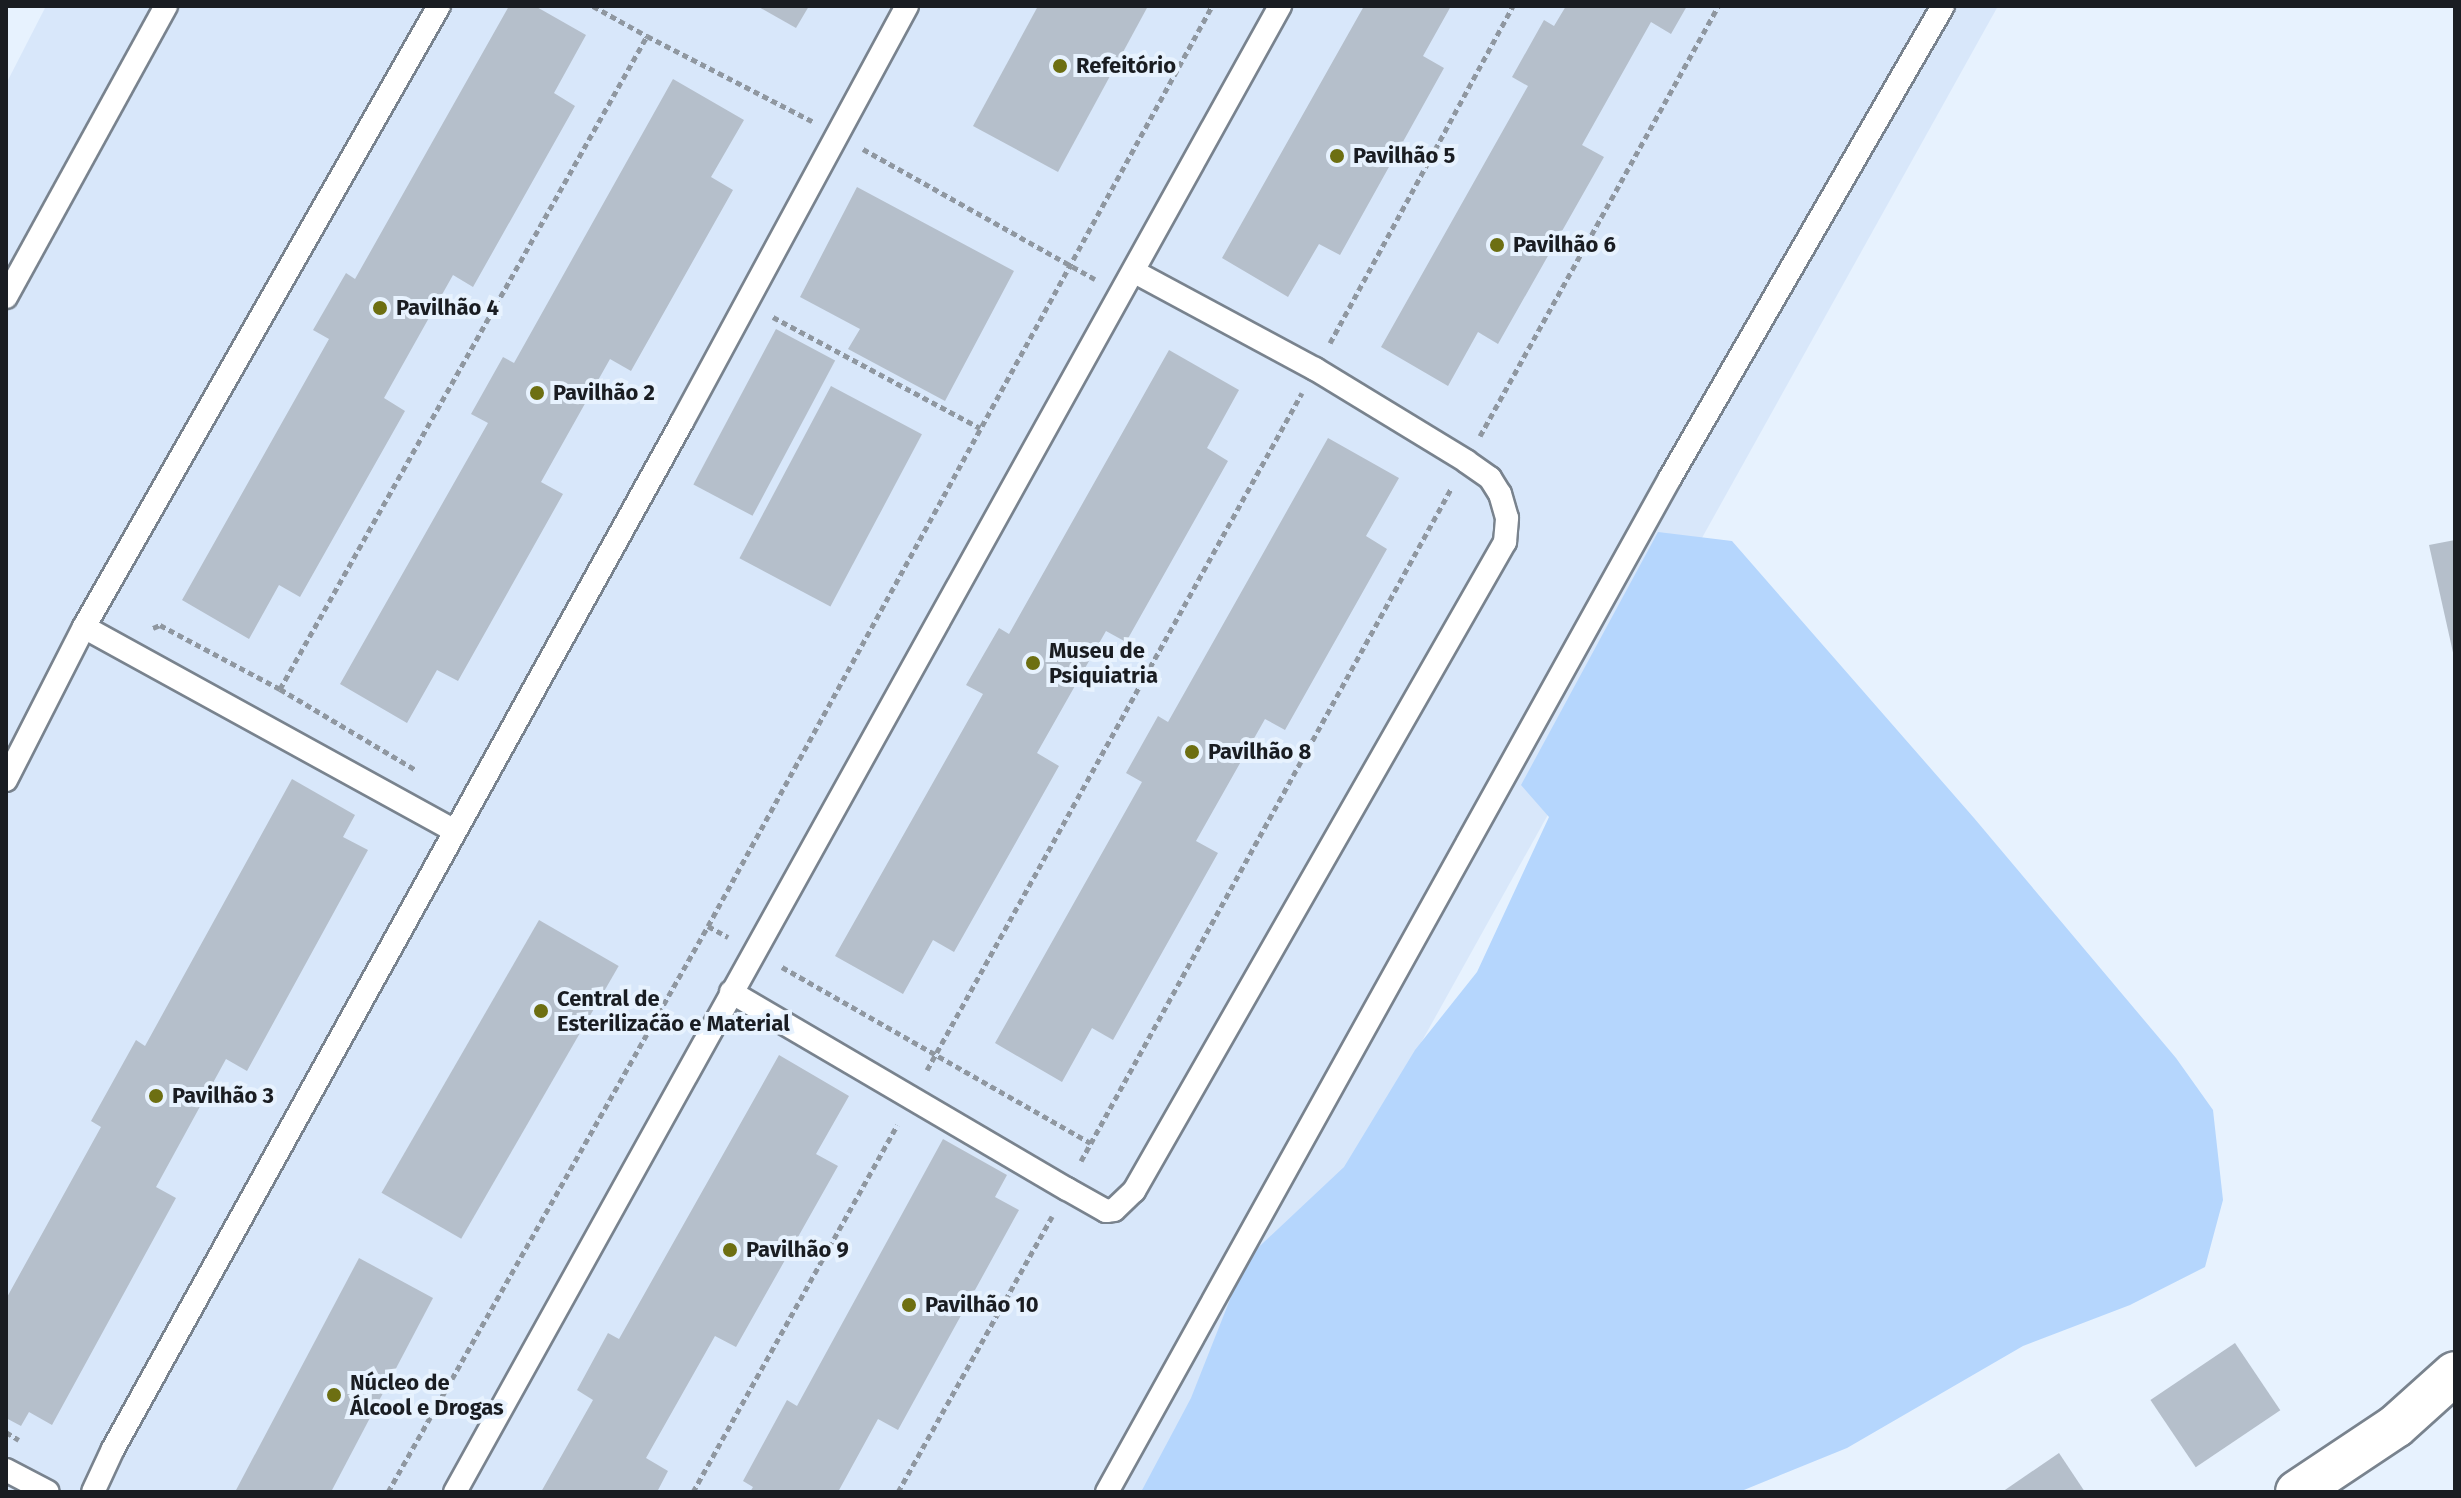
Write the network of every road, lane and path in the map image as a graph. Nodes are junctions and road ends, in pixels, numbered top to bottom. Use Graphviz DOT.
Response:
graph roads {
  1 [pos="166,6"];
  2 [pos="439,6"];
  3 [pos="593,6"];
  4 [pos="907,6"];
  5 [pos="1212,6"];
  6 [pos="1280,6"];
  7 [pos="1513,6"];
  8 [pos="1718,6"];
  9 [pos="1943,6"];
  10 [pos="647,36"];
  11 [pos="810,120"];
  12 [pos="1135,272"];
  13 [pos="6,297"];
  14 [pos="746,303"];
  15 [pos="1315,369"];
  16 [pos="980,428"];
  17 [pos="1466,461"];
  18 [pos="84,627"];
  19 [pos="136,656"];
  20 [pos="280,689"];
  21 [pos="417,771"];
  22 [pos="6,780"];
  23 [pos="455,831"];
  24 [pos="708,926"];
  25 [pos="756,951"];
  26 [pos="731,992"];
  27 [pos="935,1054"];
  28 [pos="911,1100"];
  29 [pos="1090,1143"];
  30 [pos="1067,1189"];
  31 [pos="2455,1373"];
  32 [pos="2455,1409"];
  33 [pos="2396,1426"];
  34 [pos="6,1470"];
  35 [pos="48,1492"];
  36 [pos="93,1492"];
  37 [pos="388,1492"];
  38 [pos="455,1492"];
  39 [pos="693,1492"];
  40 [pos="898,1492"];
  41 [pos="1107,1492"];
  42 [pos="2297,1492"];
  1 -- 13 [label="lane"];
  2 -- 18 [label="lane"];
  3 -- 10 [label="path"];
  4 -- 14 [label="lane"];
  5 -- 16 [label="path"];
  6 -- 12 [label="lane"];
  7 -- 15 [label="path"];
  8 -- 17 [label="path"];
  9 -- 41 [label="lane"];
  10 -- 11 [label="path"];
  10 -- 20 [label="path"];
  12 -- 15 [label="lane"];
  12 -- 25 [label="lane"];
  14 -- 16 [label="path"];
  14 -- 23 [label="lane"];
  15 -- 17 [label="lane"];
  15 -- 27 [label="path"];
  16 -- 24 [label="path"];
  17 -- 29 [label="path"];
  17 -- 30 [label="lane"];
  18 -- 19 [label="lane"];
  18 -- 22 [label="lane"];
  19 -- 20 [label="path"];
  19 -- 23 [label="lane"];
  20 -- 21 [label="path"];
  23 -- 36 [label="lane"];
  24 -- 25 [label="path"];
  24 -- 37 [label="path"];
  25 -- 26 [label="lane"];
  25 -- 27 [label="path"];
  26 -- 28 [label="lane"];
  26 -- 38 [label="lane"];
  27 -- 28 [label="path"];
  27 -- 29 [label="path"];
  28 -- 30 [label="lane"];
  28 -- 39 [label="path"];
  29 -- 30 [label="path"];
  30 -- 40 [label="path"];
  31 -- 33 [label="street"];
  32 -- 33 [label="street"];
  33 -- 42 [label="street"];
  34 -- 35 [label="lane"];
}
